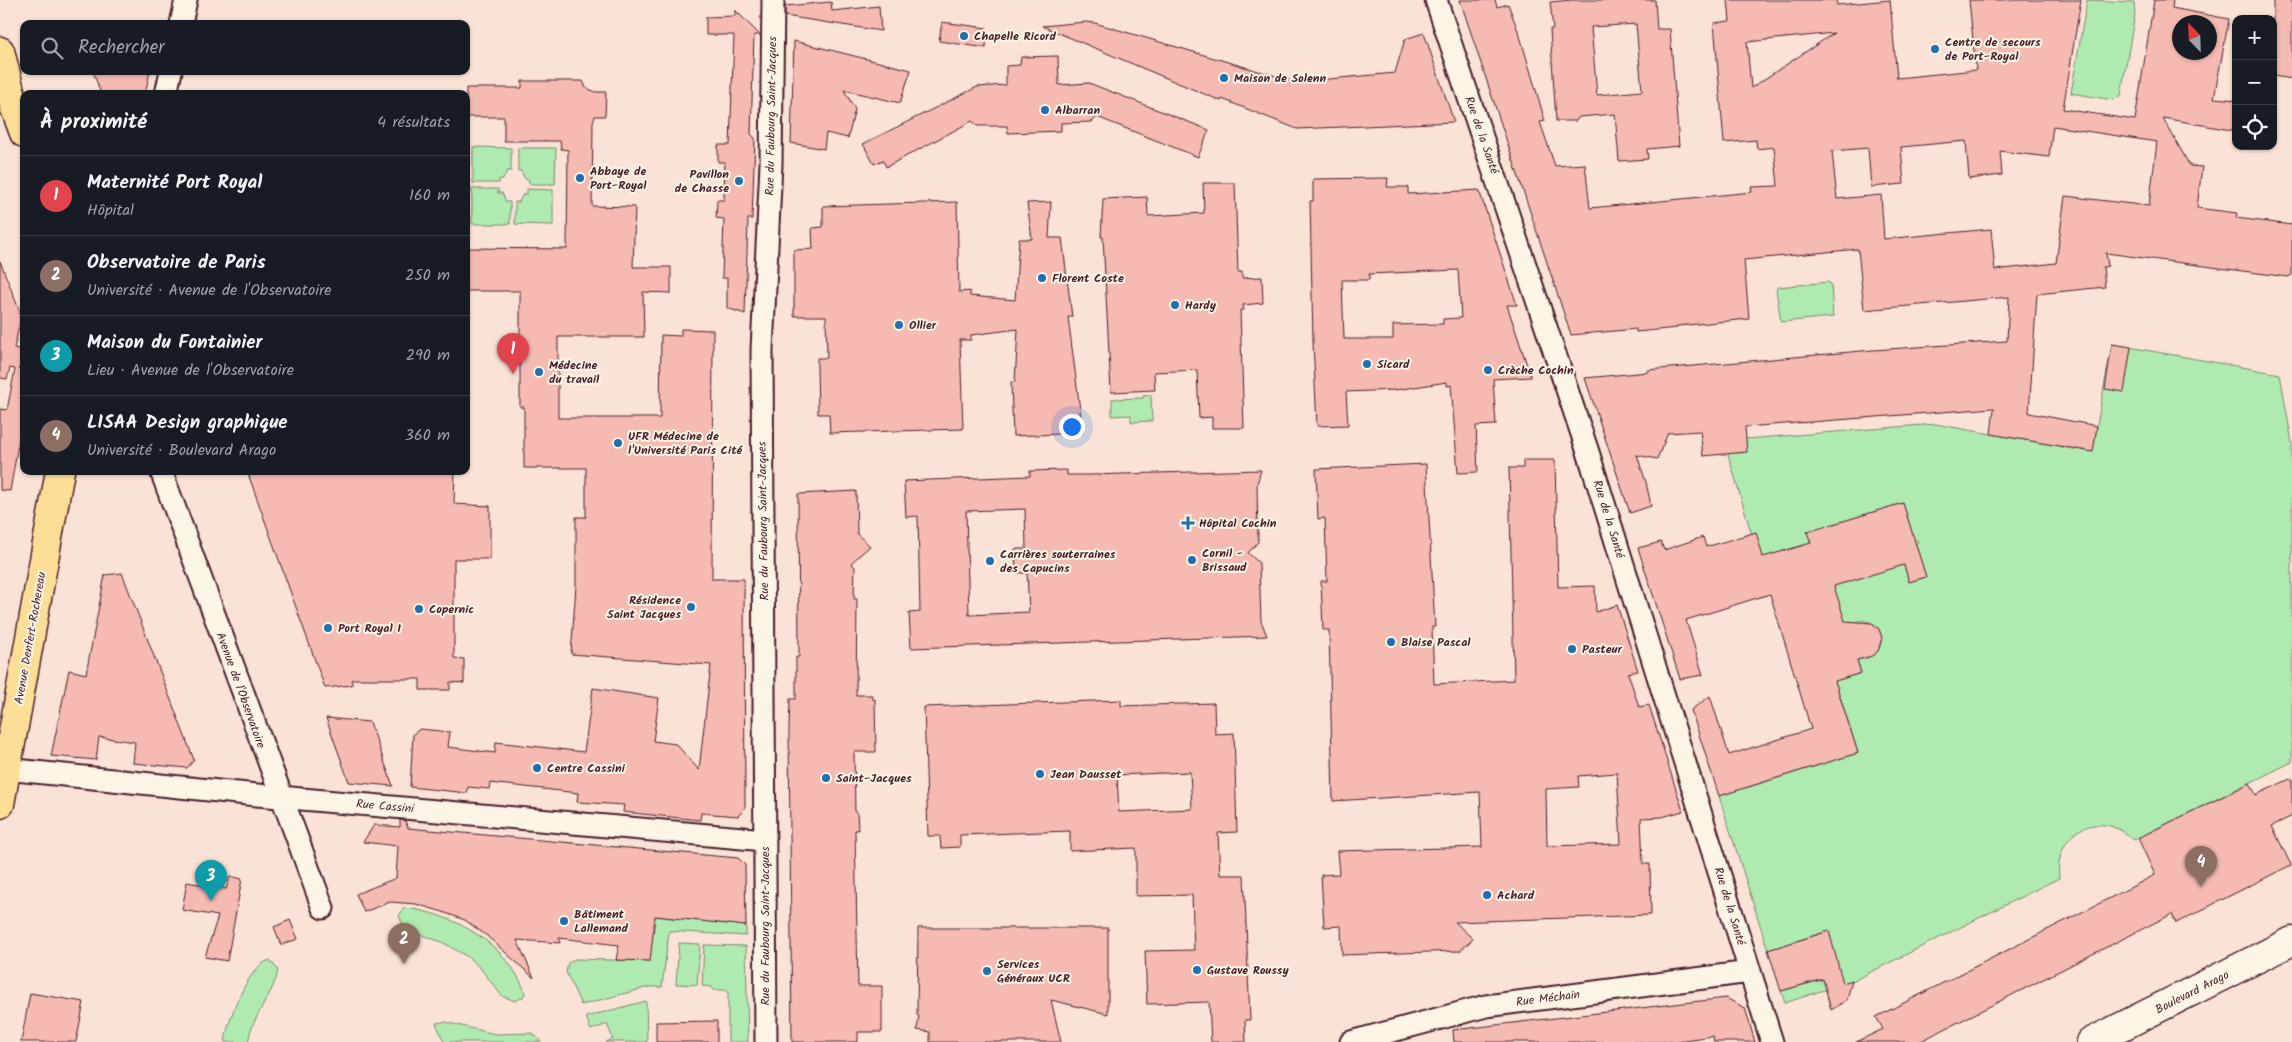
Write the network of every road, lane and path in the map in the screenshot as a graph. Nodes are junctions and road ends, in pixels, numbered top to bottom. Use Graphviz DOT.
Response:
graph roads {
  1 [pos="186,0"];
  2 [pos="773,0"];
  3 [pos="1436,0"];
  4 [pos="182,20"];
  5 [pos="0,51"];
  6 [pos="170,75"];
  7 [pos="0,83"];
  8 [pos="167,90"];
  9 [pos="14,106"];
  10 [pos="20,122"];
  11 [pos="59,475"];
  12 [pos="161,475"];
  13 [pos="6,769"];
  14 [pos="280,797"];
  15 [pos="0,804"];
  16 [pos="764,840"];
  17 [pos="323,908"];
  18 [pos="2292,941"];
  19 [pos="1750,972"];
  20 [pos="766,1042"];
  21 [pos="1351,1042"];
  22 [pos="1772,1042"];
  23 [pos="2091,1042"];
  1 -- 4 [label="street"];
  2 -- 16 [label="street, Rue du Faubourg Saint-Jacques"];
  3 -- 19 [label="street, Rue de la Santé"];
  5 -- 9 [label="main road"];
  6 -- 8 [label="street"];
  7 -- 9 [label="main road"];
  9 -- 10 [label="main road"];
  11 -- 13 [label="main road, Avenue Denfert-Rochereau"];
  12 -- 14 [label="street, Avenue de l'Observatoire"];
  13 -- 14 [label="street, Rue Cassini"];
  13 -- 15 [label="main road, Avenue Denfert-Rochereau"];
  14 -- 16 [label="street, Rue Cassini"];
  14 -- 17 [label="street, Avenue de l'Observatoire"];
  16 -- 20 [label="street, Rue du Faubourg Saint-Jacques"];
  18 -- 23 [label="main road, Boulevard Arago"];
  19 -- 21 [label="street, Rue Méchain"];
  19 -- 22 [label="street, Rue de la Santé"];
}
